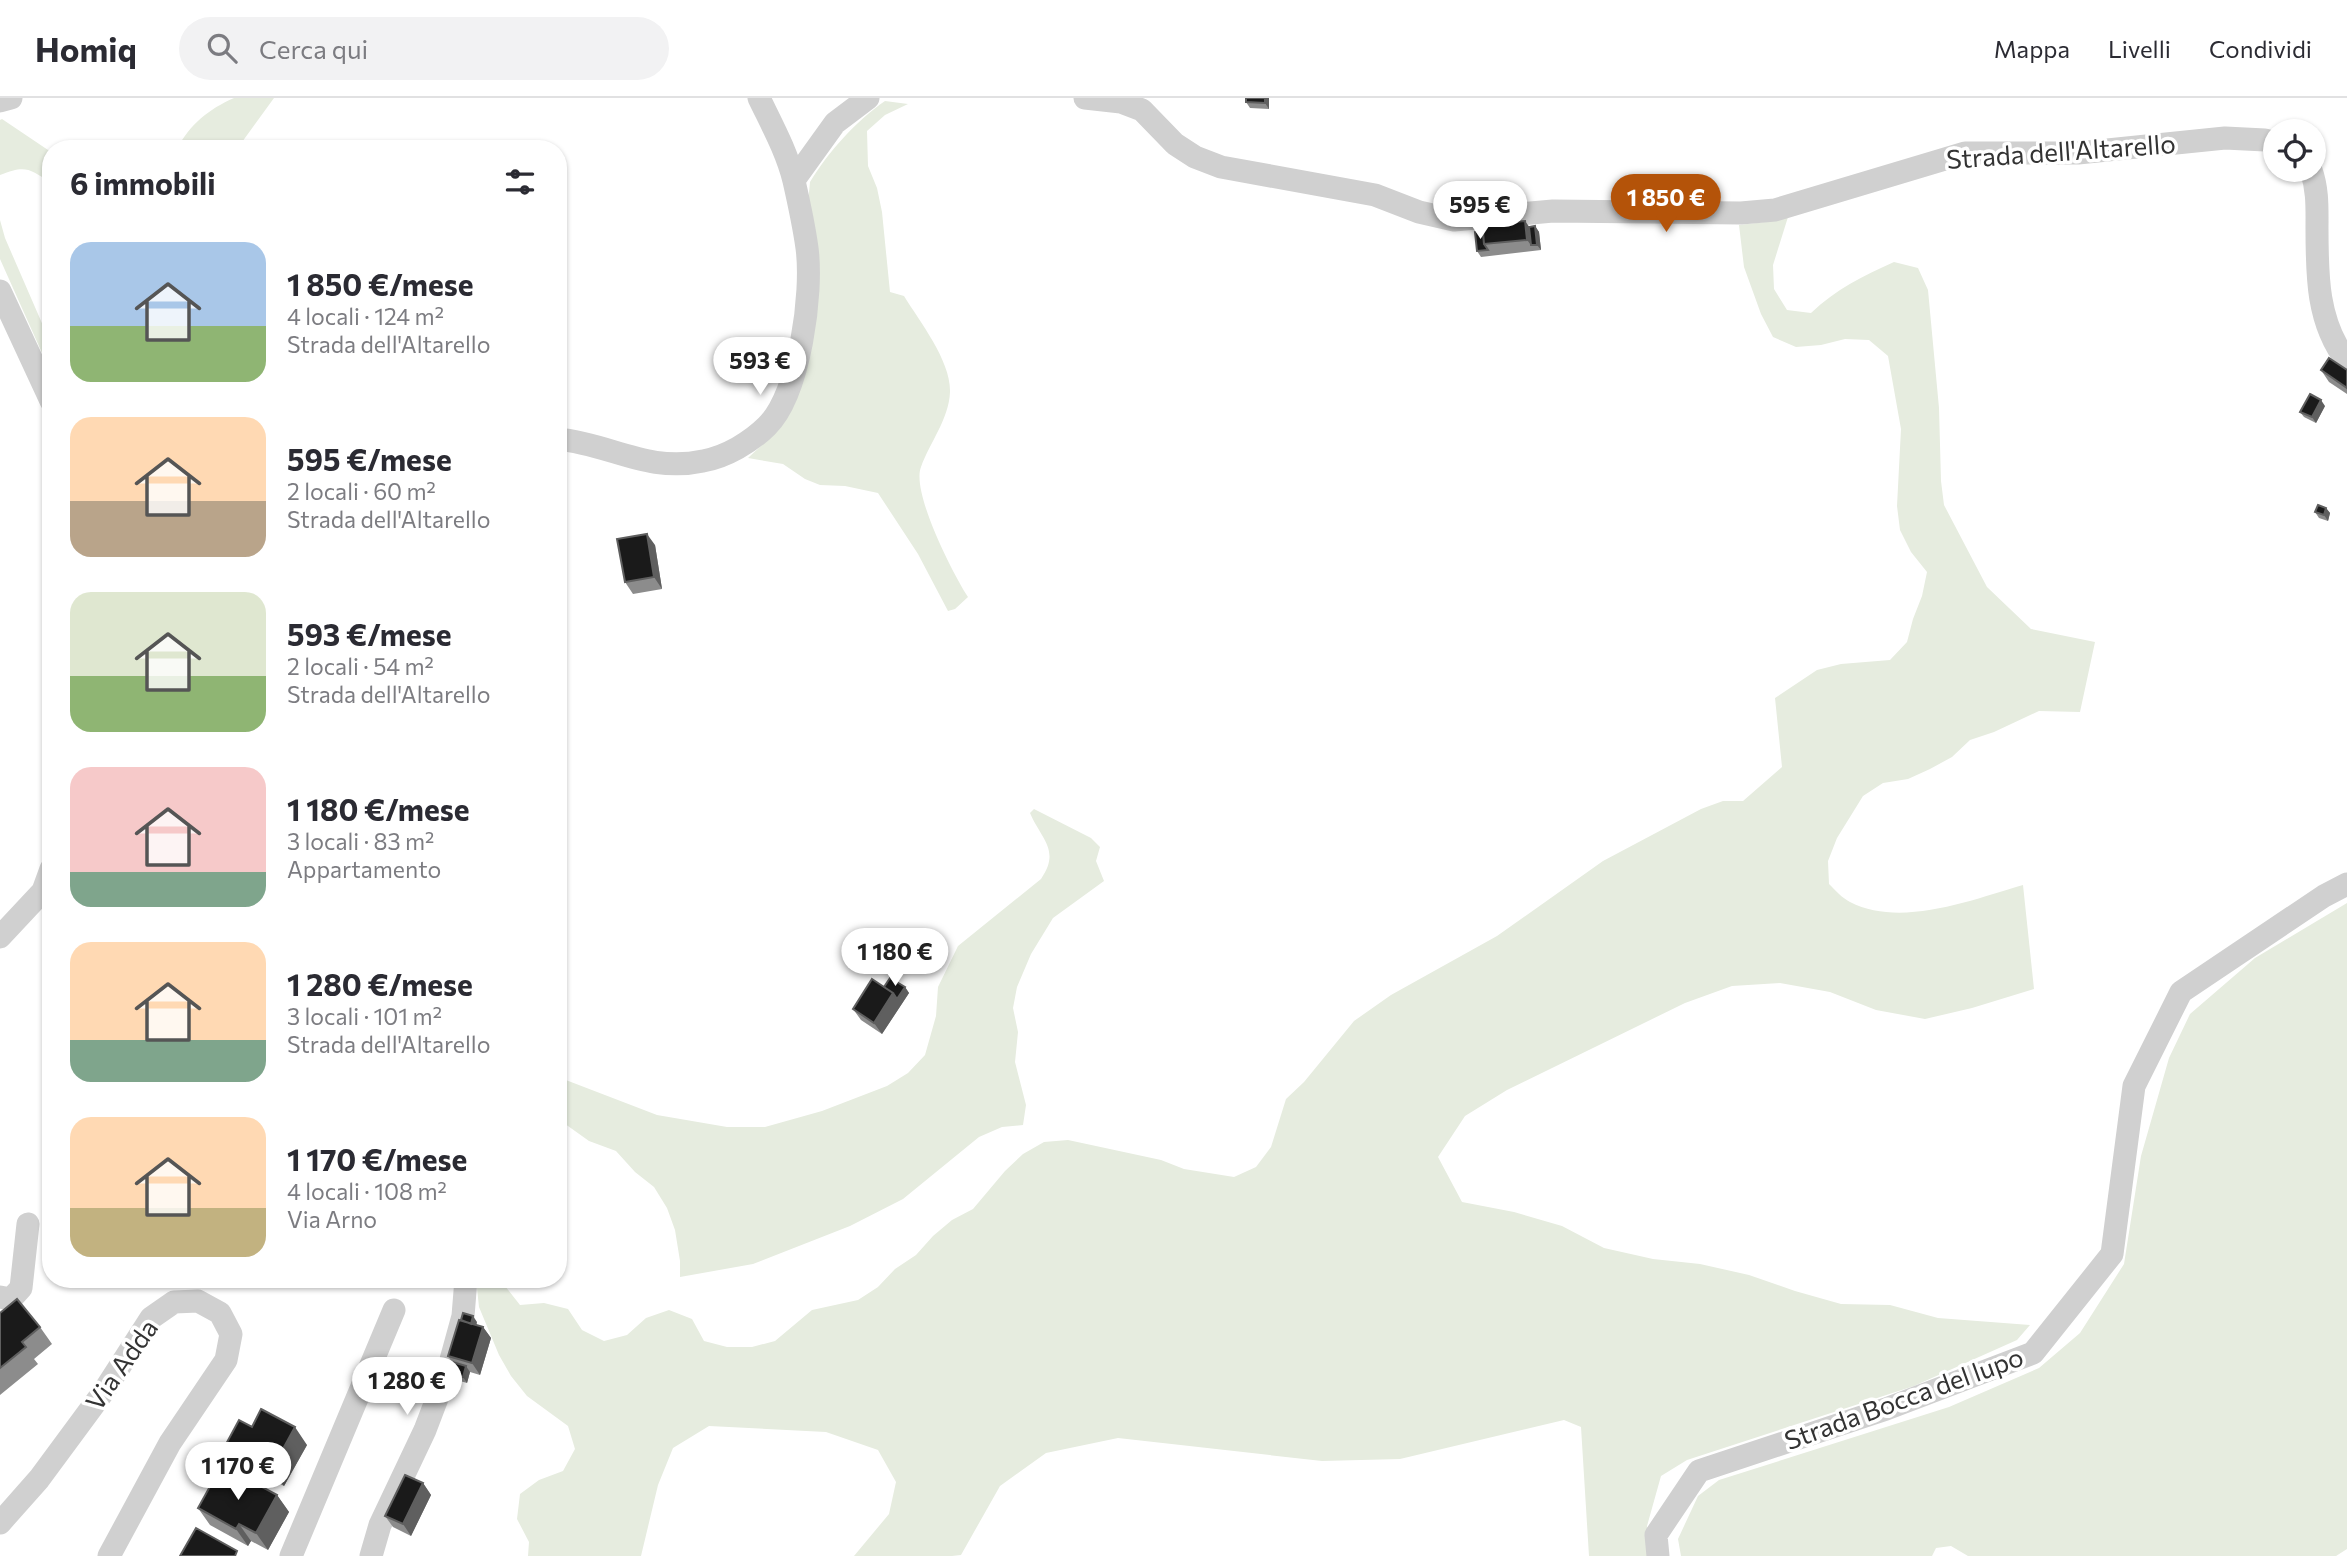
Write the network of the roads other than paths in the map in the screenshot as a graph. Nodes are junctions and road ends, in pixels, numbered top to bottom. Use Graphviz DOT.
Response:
graph roads {
  1 [pos="11,98"];
  2 [pos="759,98"];
  3 [pos="868,98"];
  4 [pos="1085,98"];
  5 [pos="0,101"];
  6 [pos="2263,140"];
  7 [pos="794,180"];
  8 [pos="2315,182"];
  9 [pos="0,291"];
  10 [pos="2341,353"];
  11 [pos="42,382"];
  12 [pos="567,440"];
  13 [pos="2347,884"];
  14 [pos="42,892"];
  15 [pos="0,937"];
  16 [pos="28,1224"];
  17 [pos="465,1288"];
  18 [pos="0,1297"];
  19 [pos="394,1310"];
  20 [pos="0,1523"];
  21 [pos="109,1556"];
  22 [pos="291,1556"];
  23 [pos="371,1556"];
  24 [pos="1658,1556"];
  1 -- 5 [label="street"];
  2 -- 7 [label="street"];
  3 -- 7 [label="street"];
  4 -- 6 [label="street, Strada dell'Altarello"];
  7 -- 12 [label="street"];
  8 -- 10 [label="street"];
  9 -- 11 [label="street"];
  13 -- 24 [label="street, Strada Bocca del lupo"];
  14 -- 15 [label="street"];
  16 -- 18 [label="street"];
  17 -- 23 [label="street"];
  19 -- 22 [label="street"];
  20 -- 21 [label="street, Via Adda"];
}
